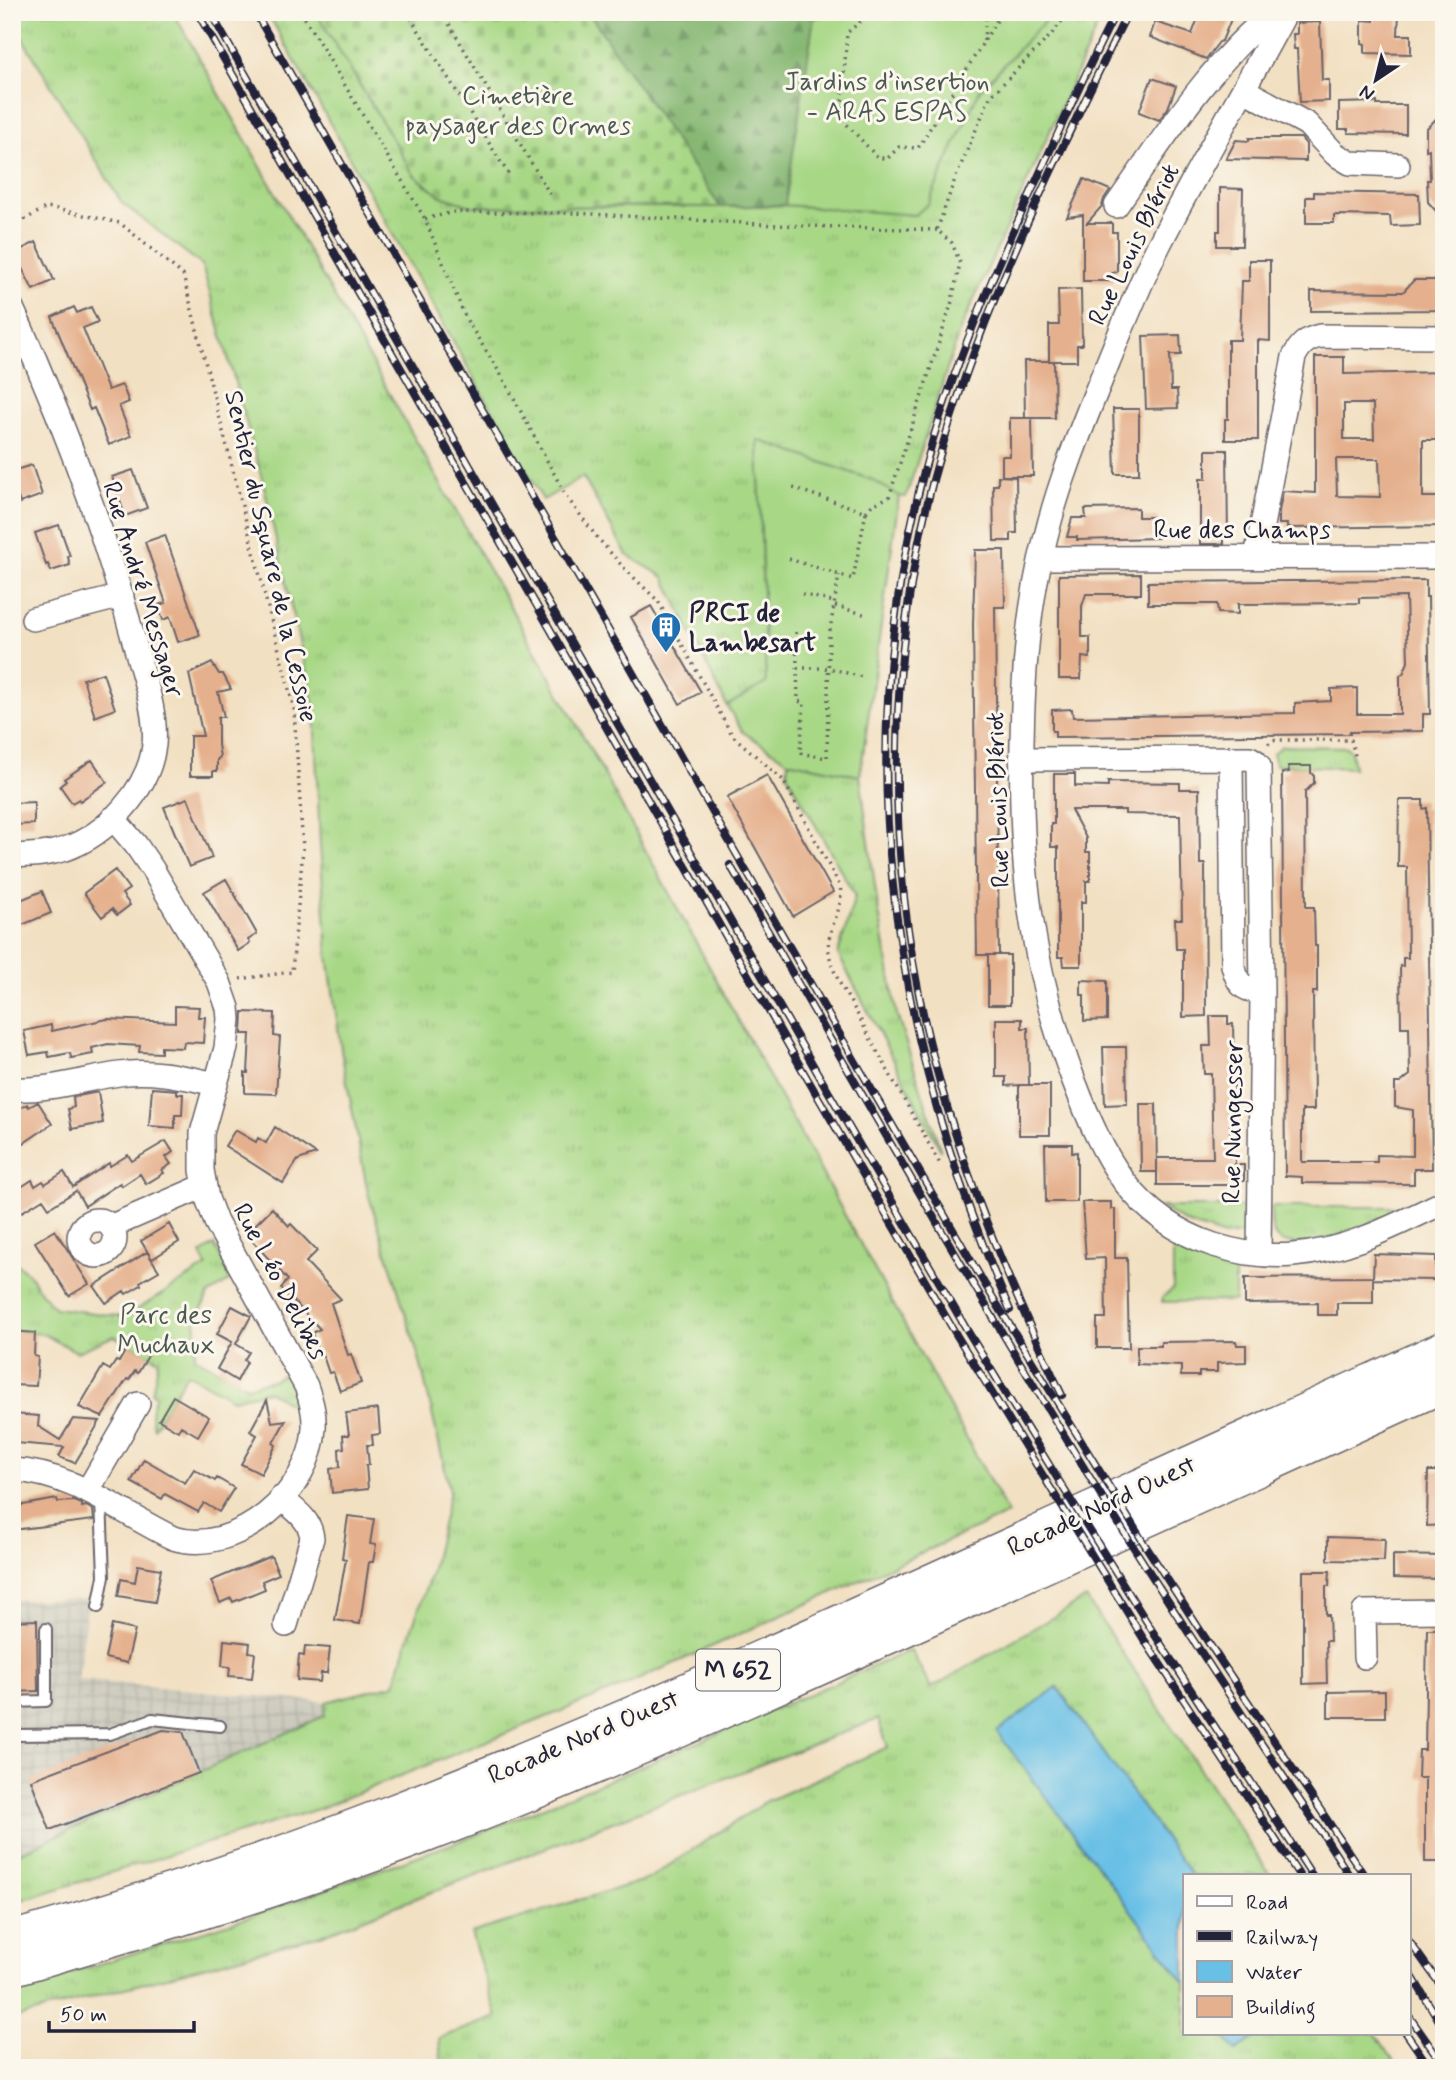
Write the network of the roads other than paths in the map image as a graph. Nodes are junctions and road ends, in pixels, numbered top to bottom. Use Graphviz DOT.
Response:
graph roads {
  1 [pos="1273,12"];
  2 [pos="1286,12"];
  3 [pos="1244,90"];
  4 [pos="1398,165"];
  5 [pos="1116,206"];
  6 [pos="12,309"];
  7 [pos="1444,337"];
  8 [pos="1256,556"];
  9 [pos="1444,557"];
  10 [pos="1041,558"];
  11 [pos="122,596"];
  12 [pos="33,619"];
  13 [pos="1021,759"];
  14 [pos="113,818"];
  15 [pos="12,856"];
  16 [pos="216,1083"];
  17 [pos="12,1089"];
  18 [pos="204,1186"];
  19 [pos="1444,1202"];
  20 [pos="112,1226"];
  21 [pos="1259,1254"];
  22 [pos="1444,1350"];
  23 [pos="1444,1383"];
  24 [pos="138,1404"];
  25 [pos="12,1470"];
  26 [pos="95,1494"];
  27 [pos="281,1498"];
  28 [pos="98,1607"];
  29 [pos="1444,1611"];
  30 [pos="286,1625"];
  31 [pos="47,1629"];
  32 [pos="1365,1657"];
  33 [pos="12,1702"];
  34 [pos="220,1726"];
  35 [pos="12,1735"];
  36 [pos="12,1940"];
  37 [pos="12,1967"];
  1 -- 5 [label="street"];
  2 -- 3 [label="street, Rue Louis Blériot"];
  3 -- 4 [label="street"];
  3 -- 10 [label="street, Rue Louis Blériot"];
  6 -- 11 [label="street, Rue André Messager"];
  7 -- 8 [label="street"];
  8 -- 9 [label="street, Rue des Champs"];
  8 -- 10 [label="street, Rue des Champs"];
  10 -- 13 [label="street, Rue Louis Blériot"];
  11 -- 12 [label="street"];
  11 -- 14 [label="street, Rue André Messager"];
  13 -- 21 [label="street, Rue Louis Blériot"];
  13 -- 21 [label="street, Rue Nungesser"];
  14 -- 15 [label="street, Rue André Messager"];
  14 -- 16 [label="street, Rue Léo Delibes"];
  16 -- 17 [label="street"];
  16 -- 18 [label="street, Rue Léo Delibes"];
  18 -- 20 [label="street"];
  18 -- 27 [label="street, Rue Léo Delibes"];
  19 -- 21 [label="street, Rue Louis Blériot"];
  22 -- 36 [label="highway, Rocade Nord Ouest / M 652"];
  23 -- 37 [label="highway, Rocade Nord Ouest / M 652"];
  24 -- 26 [label="street"];
  25 -- 26 [label="street, Rue Léo Delibes"];
  26 -- 27 [label="street, Rue Léo Delibes"];
  26 -- 28 [label="lane"];
  27 -- 30 [label="street"];
  29 -- 32 [label="street"];
  31 -- 33 [label="lane"];
  34 -- 35 [label="lane"];
}
